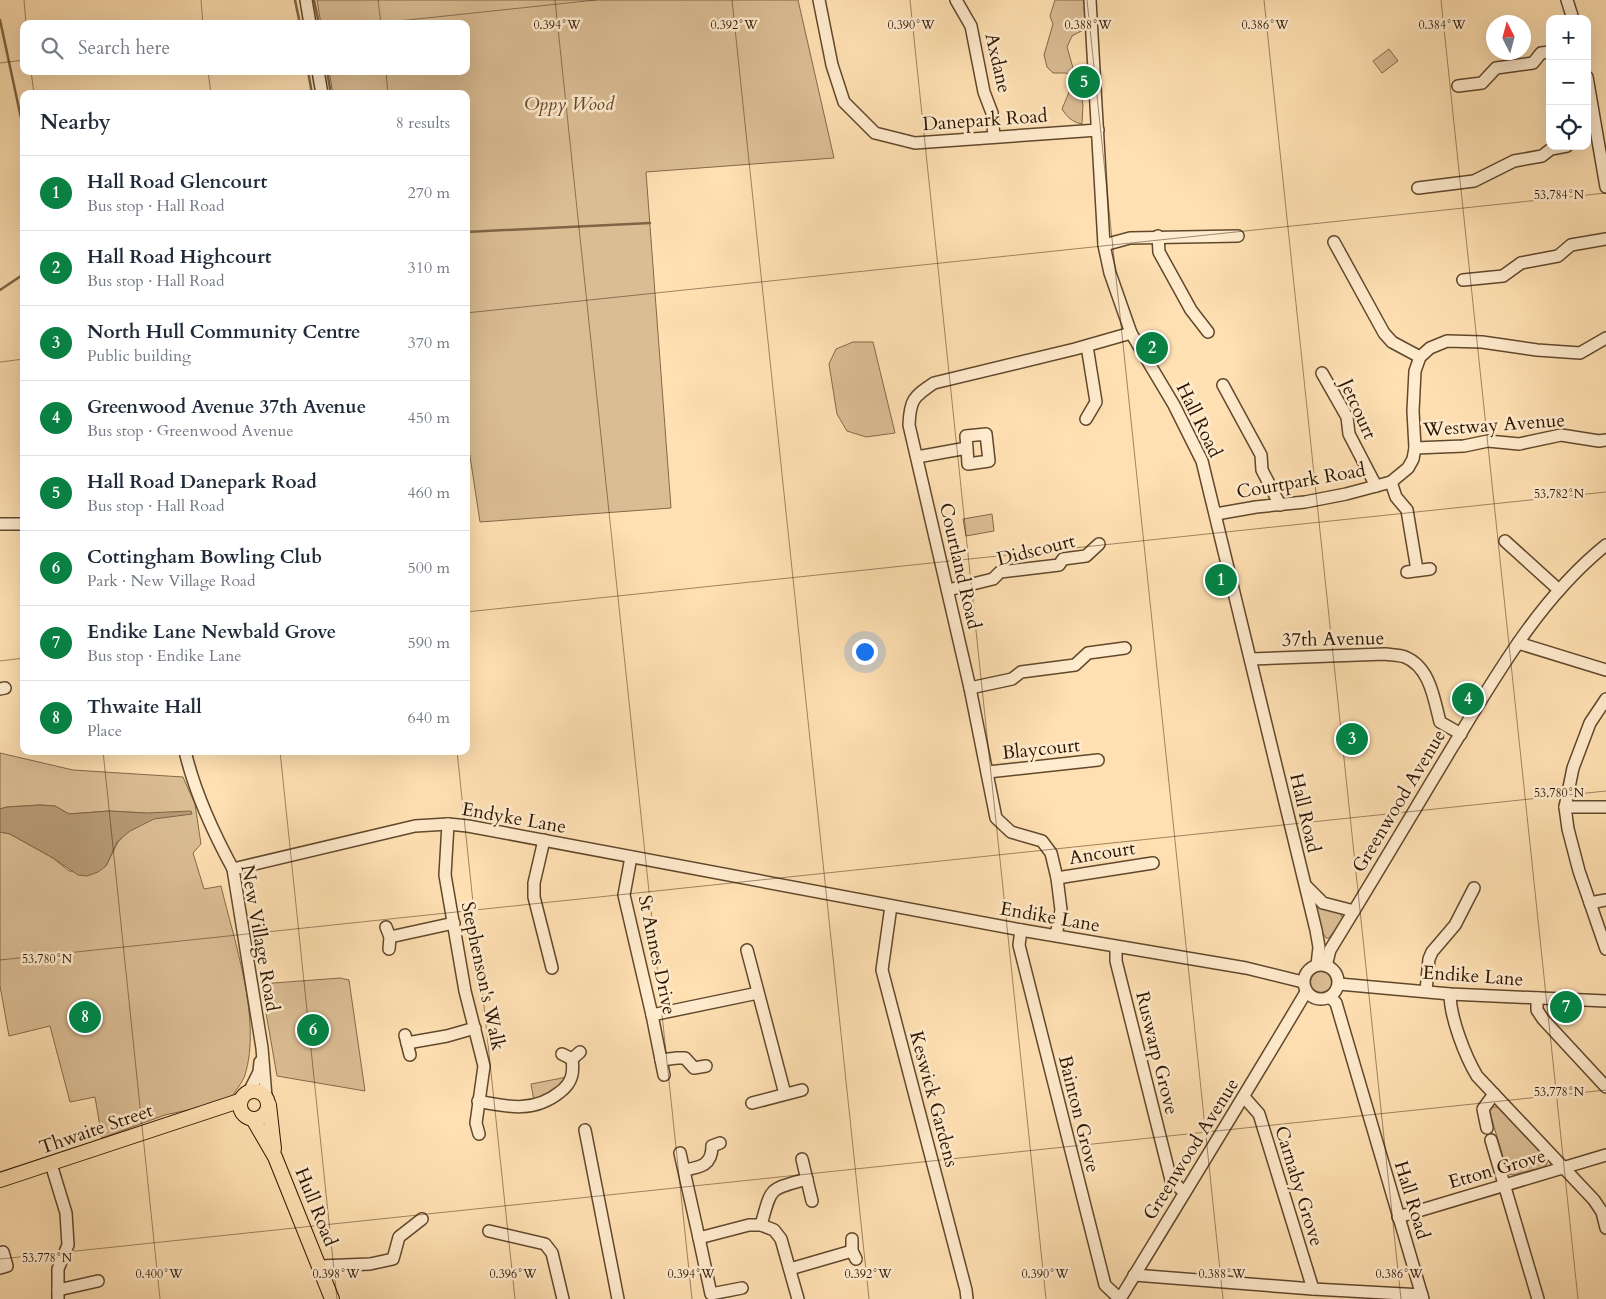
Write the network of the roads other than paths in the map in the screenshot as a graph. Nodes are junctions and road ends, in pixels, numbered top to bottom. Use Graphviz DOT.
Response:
graph roads {
  1 [pos="306,0"];
  2 [pos="819,0"];
  3 [pos="956,0"];
  4 [pos="1090,0"];
  5 [pos="1567,0"];
  6 [pos="1572,15"];
  7 [pos="309,20"];
  8 [pos="1546,52"];
  9 [pos="319,75"];
  10 [pos="1458,86"];
  11 [pos="321,90"];
  12 [pos="1590,105"];
  13 [pos="1098,130"];
  14 [pos="994,137"];
  15 [pos="1593,143"];
  16 [pos="1549,150"];
  17 [pos="1606,187"];
  18 [pos="1418,188"];
  19 [pos="1158,236"];
  20 [pos="1238,236"];
  21 [pos="1606,239"];
  22 [pos="1334,242"];
  23 [pos="1104,245"];
  24 [pos="1463,280"];
  25 [pos="1208,332"];
  26 [pos="1131,333"];
  27 [pos="1606,338"];
  28 [pos="1087,346"];
  29 [pos="1420,357"];
  30 [pos="1322,373"];
  31 [pos="1223,385"];
  32 [pos="1086,419"];
  33 [pos="1606,440"];
  34 [pos="967,448"];
  35 [pos="1415,448"];
  36 [pos="917,457"];
  37 [pos="1392,482"];
  38 [pos="1376,486"];
  39 [pos="1280,505"];
  40 [pos="1216,514"];
  41 [pos="0,524"];
  42 [pos="20,524"];
  43 [pos="1505,541"];
  44 [pos="1099,544"];
  45 [pos="1606,545"];
  46 [pos="1430,569"];
  47 [pos="948,590"];
  48 [pos="1559,590"];
  49 [pos="1518,643"];
  50 [pos="1125,648"];
  51 [pos="1251,659"];
  52 [pos="1606,670"];
  53 [pos="970,688"];
  54 [pos="1606,699"];
  55 [pos="1461,734"];
  56 [pos="187,755"];
  57 [pos="1098,760"];
  58 [pos="988,772"];
  59 [pos="1565,807"];
  60 [pos="1606,807"];
  61 [pos="448,824"];
  62 [pos="544,840"];
  63 [pos="631,857"];
  64 [pos="1153,863"];
  65 [pos="233,869"];
  66 [pos="1057,878"];
  67 [pos="792,886"];
  68 [pos="1306,886"];
  69 [pos="1474,888"];
  70 [pos="1606,900"];
  71 [pos="1590,903"];
  72 [pos="891,906"];
  73 [pos="1354,911"];
  74 [pos="454,923"];
  75 [pos="1021,930"];
  76 [pos="1056,935"];
  77 [pos="388,938"];
  78 [pos="1116,947"];
  79 [pos="748,948"];
  80 [pos="1606,949"];
  81 [pos="1321,965"];
  82 [pos="552,968"];
  83 [pos="1338,984"];
  84 [pos="1305,987"];
  85 [pos="1426,991"];
  86 [pos="758,993"];
  87 [pos="1450,994"];
  88 [pos="1330,997"];
  89 [pos="1538,998"];
  90 [pos="1606,1001"];
  91 [pos="652,1015"];
  92 [pos="475,1028"];
  93 [pos="262,1048"];
  94 [pos="410,1055"];
  95 [pos="571,1055"];
  96 [pos="661,1060"];
  97 [pos="706,1066"];
  98 [pos="664,1075"];
  99 [pos="1606,1087"];
  100 [pos="250,1090"];
  101 [pos="802,1090"];
  102 [pos="785,1094"];
  103 [pos="1494,1094"];
  104 [pos="1244,1097"];
  105 [pos="239,1101"];
  106 [pos="267,1101"];
  107 [pos="478,1101"];
  108 [pos="752,1103"];
  109 [pos="203,1114"];
  110 [pos="249,1117"];
  111 [pos="1488,1128"];
  112 [pos="585,1130"];
  113 [pos="479,1134"];
  114 [pos="1491,1140"];
  115 [pos="720,1143"];
  116 [pos="680,1153"];
  117 [pos="1606,1155"];
  118 [pos="275,1157"];
  119 [pos="802,1159"];
  120 [pos="51,1164"];
  121 [pos="1565,1168"];
  122 [pos="685,1170"];
  123 [pos="807,1179"];
  124 [pos="0,1180"];
  125 [pos="1505,1186"];
  126 [pos="1184,1192"];
  127 [pos="812,1201"];
  128 [pos="425,1216"];
  129 [pos="1398,1217"];
  130 [pos="761,1225"];
  131 [pos="1606,1228"];
  132 [pos="489,1231"];
  133 [pos="699,1238"];
  134 [pos="853,1250"];
  135 [pos="3,1252"];
  136 [pos="320,1266"];
  137 [pos="0,1268"];
  138 [pos="790,1268"];
  139 [pos="1134,1275"];
  140 [pos="98,1282"];
  141 [pos="742,1288"];
  142 [pos="1313,1289"];
  143 [pos="58,1294"];
  144 [pos="1422,1297"];
  145 [pos="332,1299"];
  146 [pos="563,1299"];
  147 [pos="618,1299"];
  148 [pos="798,1299"];
  149 [pos="967,1299"];
  150 [pos="1120,1299"];
  151 [pos="1538,1299"];
  1 -- 7 [label="street"];
  2 -- 14 [label="street, Danepark Road"];
  3 -- 14 [label="street, Axdane"];
  4 -- 13 [label="street, Hall Road"];
  5 -- 6 [label="street"];
  8 -- 10 [label="street"];
  9 -- 11 [label="street"];
  12 -- 15 [label="street"];
  13 -- 14 [label="street, Danepark Road"];
  13 -- 23 [label="street, Hall Road"];
  15 -- 17 [label="street"];
  16 -- 18 [label="street"];
  19 -- 20 [label="street"];
  19 -- 23 [label="street"];
  19 -- 25 [label="street"];
  21 -- 24 [label="street"];
  22 -- 29 [label="street"];
  23 -- 26 [label="street, Hall Road"];
  26 -- 28 [label="street, Courtland Road"];
  26 -- 40 [label="street, Hall Road"];
  27 -- 29 [label="street"];
  28 -- 32 [label="street"];
  28 -- 36 [label="street, Courtland Road"];
  29 -- 35 [label="street, Courtpark Road"];
  30 -- 38 [label="street, Jetcourt"];
  31 -- 39 [label="street"];
  33 -- 35 [label="street, Westway Avenue"];
  34 -- 36 [label="street"];
  35 -- 37 [label="street, Courtpark Road"];
  36 -- 47 [label="street, Courtland Road"];
  37 -- 38 [label="street, Courtpark Road"];
  37 -- 46 [label="street"];
  38 -- 39 [label="street, Courtpark Road"];
  39 -- 40 [label="street, Courtpark Road"];
  40 -- 51 [label="street, Hall Road"];
  41 -- 42 [label="street"];
  43 -- 48 [label="street"];
  44 -- 47 [label="street, Didscourt"];
  45 -- 48 [label="street, Greenwood Avenue"];
  47 -- 53 [label="street, Courtland Road"];
  48 -- 49 [label="street, Greenwood Avenue"];
  49 -- 52 [label="street"];
  49 -- 55 [label="street, Greenwood Avenue"];
  50 -- 53 [label="street"];
  51 -- 55 [label="street, 37th Avenue"];
  51 -- 68 [label="street, Hall Road"];
  53 -- 58 [label="street, Courtland Road"];
  54 -- 59 [label="street"];
  55 -- 73 [label="street, Greenwood Avenue"];
  56 -- 65 [label="street, New Village Road"];
  57 -- 58 [label="street, Blaycourt"];
  58 -- 66 [label="street, Courtland Road"];
  59 -- 60 [label="street"];
  59 -- 71 [label="street"];
  61 -- 62 [label="street, Endyke Lane"];
  61 -- 65 [label="street, Endyke Lane"];
  61 -- 74 [label="street, Stephenson's Walk"];
  62 -- 63 [label="street, Endyke Lane"];
  62 -- 82 [label="street"];
  63 -- 67 [label="street, Endyke Lane"];
  63 -- 91 [label="street, St Annes Drive"];
  64 -- 66 [label="street, Ancourt"];
  65 -- 93 [label="street, New Village Road"];
  66 -- 76 [label="street, Courtland Road"];
  67 -- 72 [label="street, Endike Lane"];
  68 -- 73 [label="street"];
  68 -- 81 [label="street, Hall Road"];
  69 -- 85 [label="street"];
  70 -- 71 [label="street"];
  71 -- 80 [label="street"];
  72 -- 75 [label="street, Endike Lane"];
  72 -- 149 [label="street, Keswick Gardens"];
  73 -- 81 [label="street, Greenwood Avenue"];
  74 -- 77 [label="street"];
  74 -- 92 [label="street, Stephenson's Walk"];
  75 -- 76 [label="street, Endike Lane"];
  75 -- 150 [label="street, Bainton Grove"];
  76 -- 78 [label="street, Endike Lane"];
  78 -- 84 [label="street, Endike Lane"];
  78 -- 126 [label="street, Ruswarp Grove"];
  79 -- 86 [label="street"];
  81 -- 83 [label="street"];
  81 -- 84 [label="street"];
  83 -- 85 [label="street, Endike Lane"];
  83 -- 88 [label="street"];
  84 -- 88 [label="street"];
  84 -- 104 [label="street, Greenwood Avenue"];
  85 -- 87 [label="street, Endike Lane"];
  86 -- 91 [label="street"];
  86 -- 102 [label="street"];
  87 -- 89 [label="street, Endike Lane"];
  87 -- 103 [label="street"];
  88 -- 129 [label="street, Hall Road"];
  89 -- 90 [label="street, Endike Lane"];
  89 -- 99 [label="street"];
  91 -- 96 [label="street, St Annes Drive"];
  92 -- 94 [label="street"];
  92 -- 107 [label="street, Stephenson's Walk"];
  93 -- 100 [label="street"];
  93 -- 106 [label="street"];
  95 -- 107 [label="street"];
  96 -- 97 [label="street"];
  96 -- 98 [label="street, St Annes Drive"];
  100 -- 105 [label="main road"];
  100 -- 106 [label="main road"];
  101 -- 102 [label="street"];
  102 -- 108 [label="street"];
  103 -- 111 [label="street"];
  103 -- 121 [label="street"];
  104 -- 126 [label="street, Greenwood Avenue"];
  104 -- 142 [label="street, Carnaby Grove"];
  105 -- 109 [label="main road, Thwaite Street"];
  105 -- 110 [label="main road"];
  106 -- 110 [label="main road"];
  106 -- 118 [label="main road, Hull Road"];
  107 -- 113 [label="street, Stephenson's Walk"];
  109 -- 110 [label="main road, Thwaite Street"];
  109 -- 120 [label="main road, Thwaite Street"];
  110 -- 118 [label="main road, Hull Road"];
  112 -- 147 [label="street"];
  114 -- 125 [label="street"];
  115 -- 122 [label="street"];
  116 -- 122 [label="street"];
  117 -- 121 [label="street, Etton Grove"];
  118 -- 136 [label="main road, Hull Road"];
  119 -- 123 [label="street"];
  120 -- 124 [label="main road, Thwaite Street"];
  120 -- 143 [label="street"];
  121 -- 125 [label="street, Etton Grove"];
  121 -- 131 [label="street"];
  122 -- 133 [label="street"];
  123 -- 127 [label="street"];
  123 -- 130 [label="street"];
  125 -- 129 [label="street, Etton Grove"];
  125 -- 151 [label="street"];
  126 -- 139 [label="street, Greenwood Avenue"];
  128 -- 136 [label="street"];
  129 -- 144 [label="street, Hall Road"];
  130 -- 133 [label="street"];
  130 -- 138 [label="street"];
  132 -- 146 [label="street"];
  133 -- 141 [label="street"];
  134 -- 138 [label="street"];
  135 -- 137 [label="street"];
  136 -- 145 [label="main road, Hull Road"];
  138 -- 148 [label="street"];
  139 -- 142 [label="street"];
  139 -- 150 [label="street, Greenwood Avenue"];
  140 -- 143 [label="street"];
  142 -- 144 [label="street"];
}
